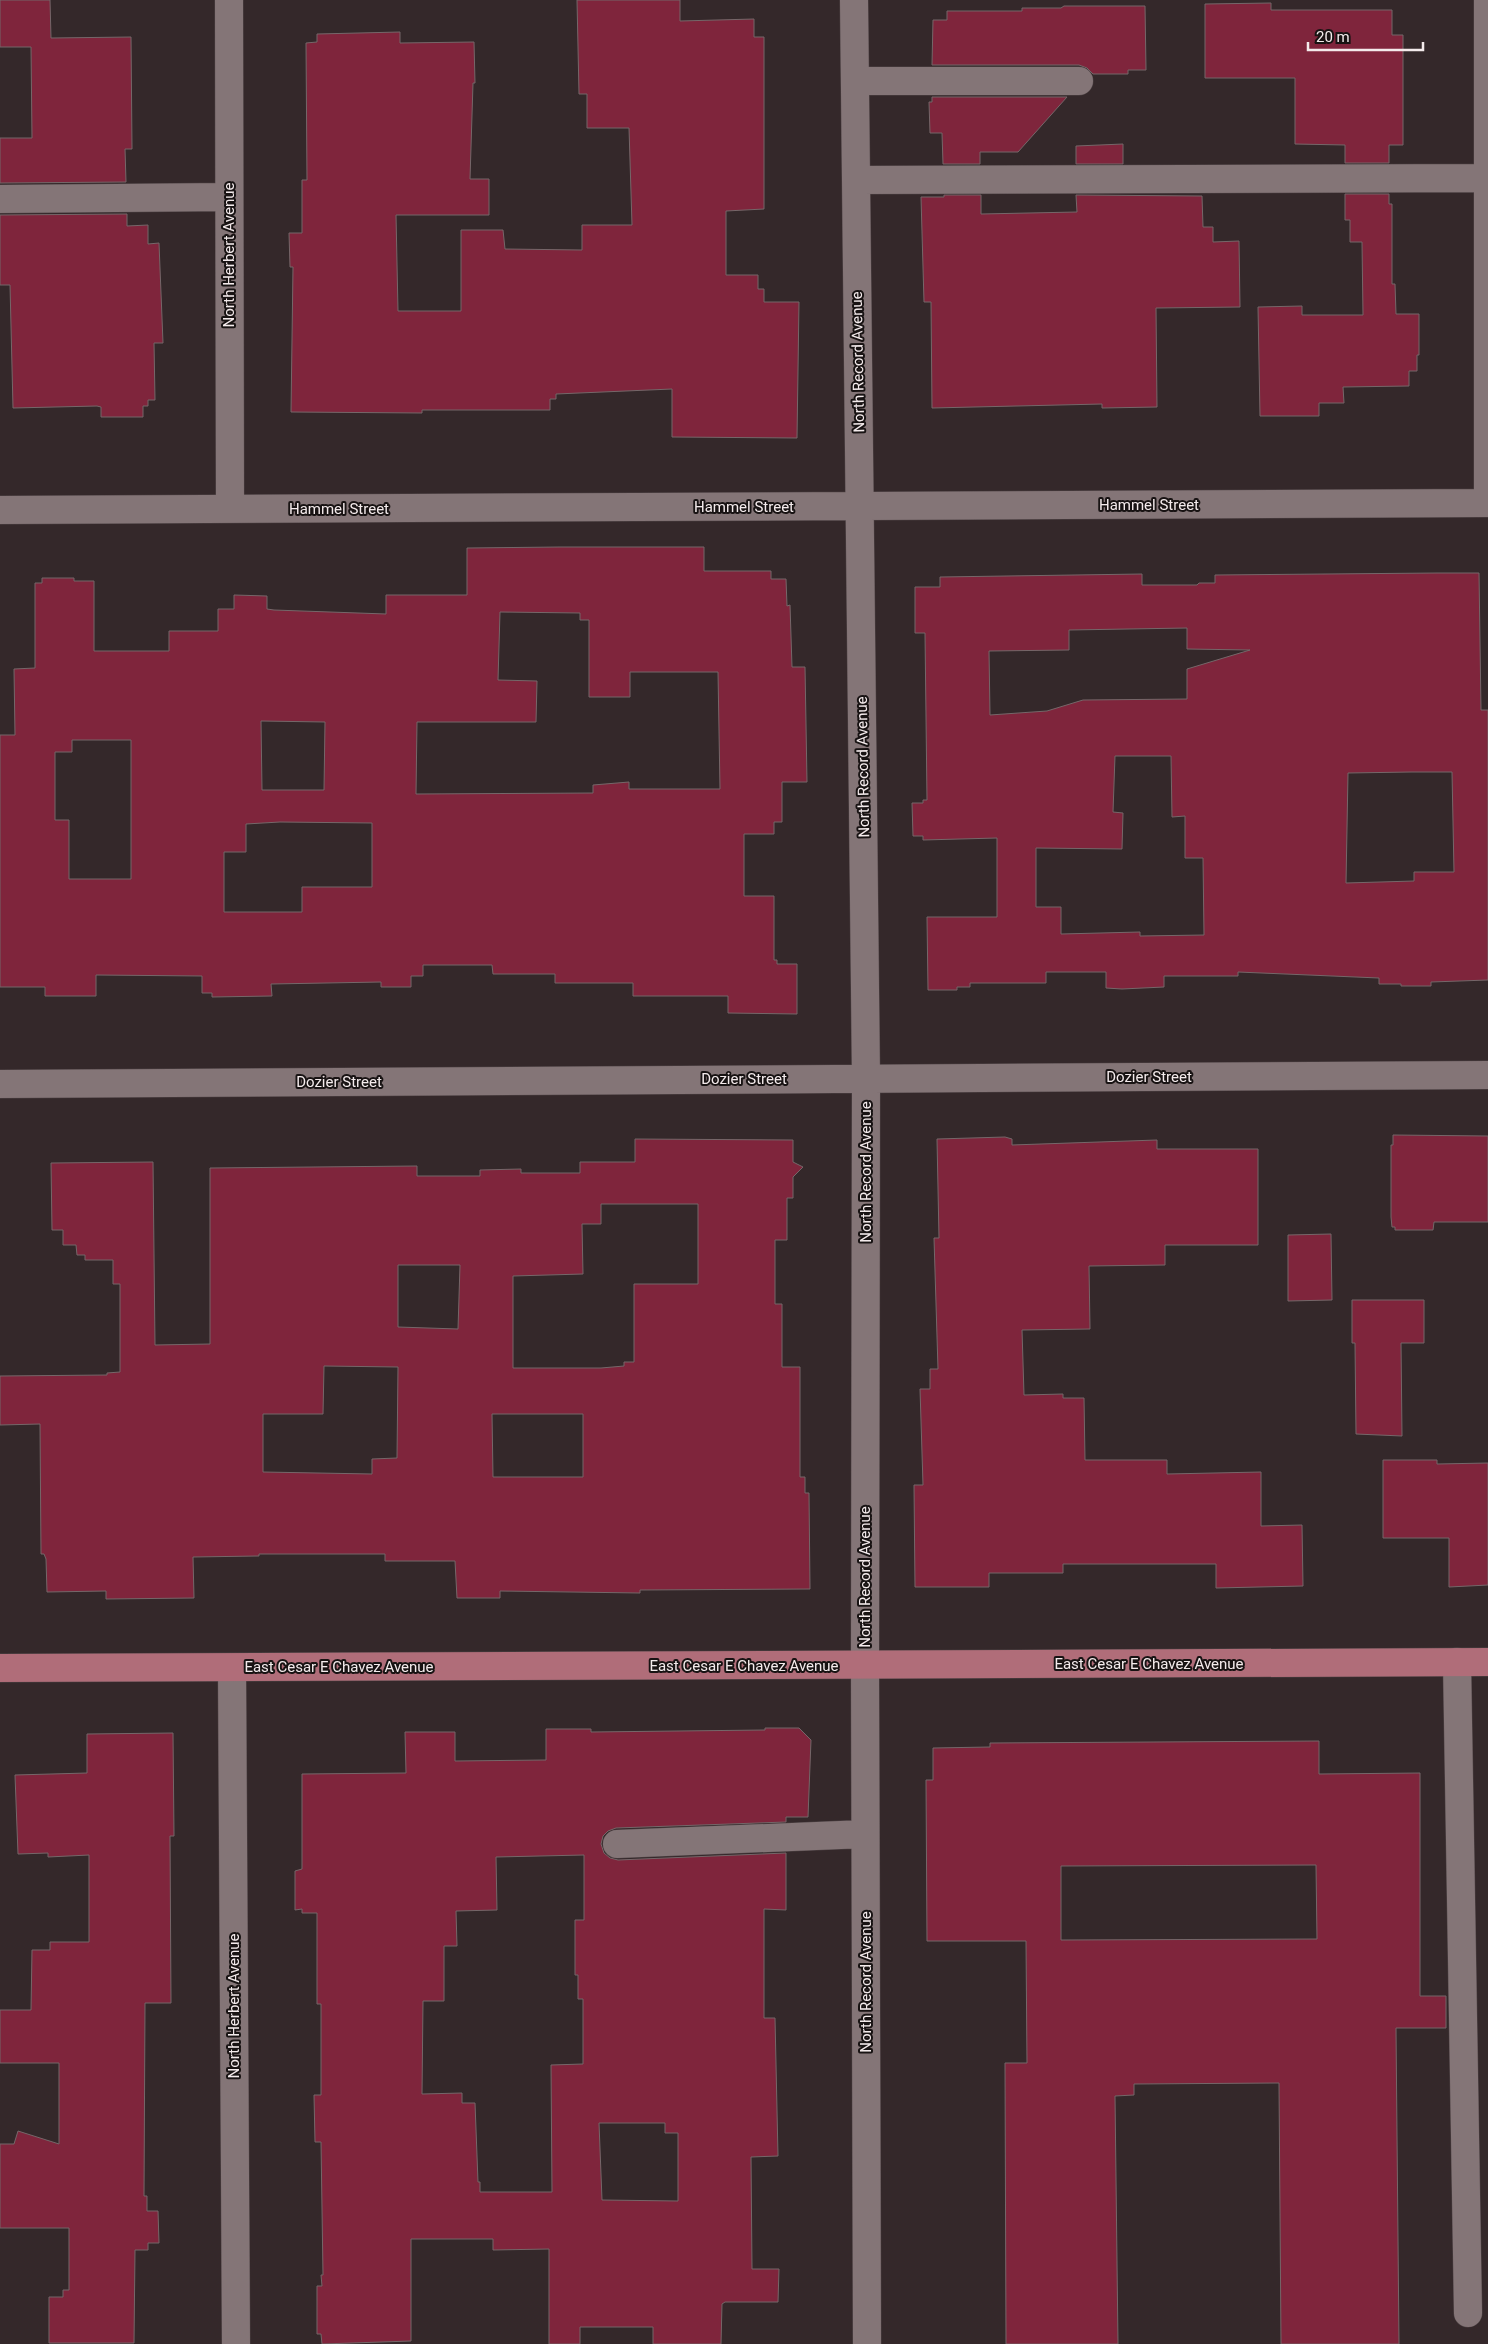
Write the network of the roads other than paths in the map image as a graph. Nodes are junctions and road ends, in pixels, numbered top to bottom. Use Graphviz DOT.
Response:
graph roads {
  1 [pos="229,0"];
  2 [pos="854,0"];
  3 [pos="1488,0"];
  4 [pos="855,81"];
  5 [pos="1079,81"];
  6 [pos="1488,178"];
  7 [pos="856,180"];
  8 [pos="229,197"];
  9 [pos="0,199"];
  10 [pos="1488,504"];
  11 [pos="860,506"];
  12 [pos="230,509"];
  13 [pos="0,510"];
  14 [pos="1488,1075"];
  15 [pos="866,1079"];
  16 [pos="0,1084"];
  17 [pos="1457,1662"];
  18 [pos="1488,1662"];
  19 [pos="865,1665"];
  20 [pos="0,1668"];
  21 [pos="232,1668"];
  22 [pos="865,1834"];
  23 [pos="618,1844"];
  24 [pos="1468,2313"];
  25 [pos="236,2344"];
  26 [pos="867,2344"];
  1 -- 8 [label="street, North Herbert Avenue"];
  2 -- 4 [label="street, North Record Avenue"];
  3 -- 6 [label="street"];
  4 -- 5 [label="street"];
  4 -- 7 [label="street, North Record Avenue"];
  6 -- 7 [label="street"];
  6 -- 10 [label="street"];
  7 -- 11 [label="street, North Record Avenue"];
  8 -- 9 [label="street"];
  8 -- 12 [label="street, North Herbert Avenue"];
  10 -- 11 [label="street, Hammel Street"];
  11 -- 12 [label="street, Hammel Street"];
  11 -- 15 [label="street, North Record Avenue"];
  12 -- 13 [label="street, Hammel Street"];
  14 -- 15 [label="street, Dozier Street"];
  15 -- 16 [label="street, Dozier Street"];
  15 -- 19 [label="street, North Record Avenue"];
  17 -- 18 [label="main road, East Cesar E Chavez Avenue"];
  17 -- 19 [label="main road, East Cesar E Chavez Avenue"];
  17 -- 24 [label="street"];
  19 -- 21 [label="main road, East Cesar E Chavez Avenue"];
  19 -- 22 [label="street, North Record Avenue"];
  20 -- 21 [label="main road, East Cesar E Chavez Avenue"];
  21 -- 25 [label="street, North Herbert Avenue"];
  22 -- 23 [label="street"];
  22 -- 26 [label="street, North Record Avenue"];
}
